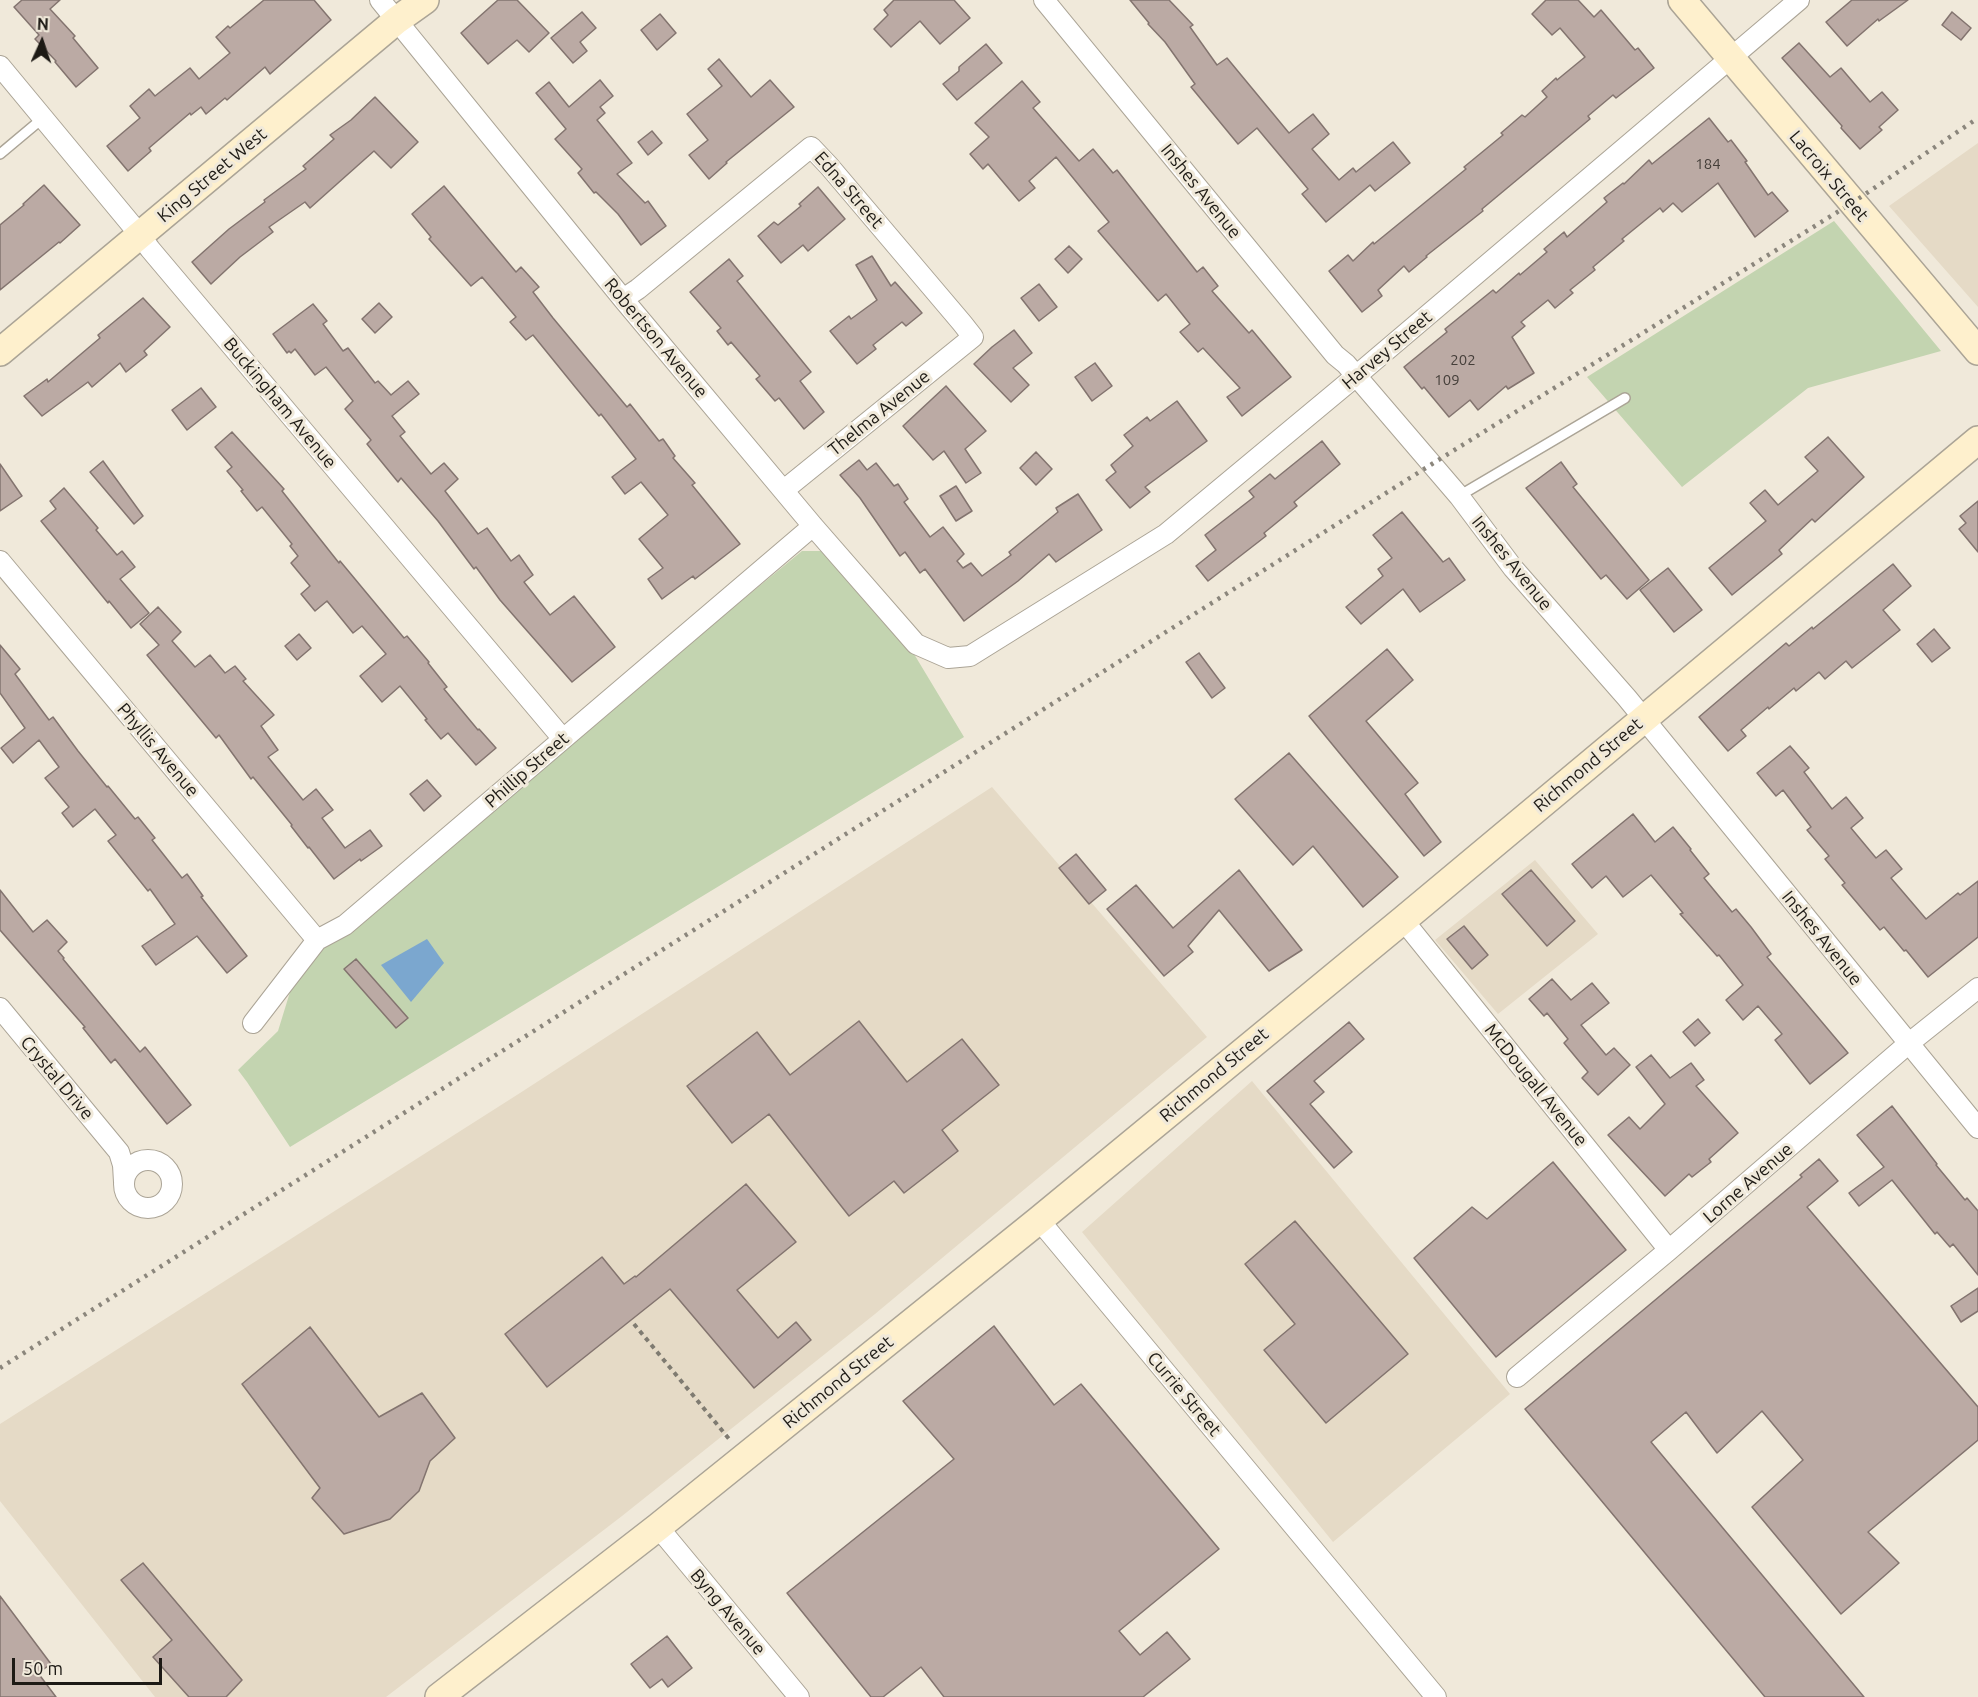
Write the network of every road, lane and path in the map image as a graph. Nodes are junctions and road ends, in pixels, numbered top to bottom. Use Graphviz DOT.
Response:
graph roads {
  1 [pos="425,0"];
  2 [pos="1044,0"];
  3 [pos="1682,0"];
  4 [pos="1799,0"];
  5 [pos="388,10"];
  6 [pos="1731,58"];
  7 [pos="0,66"];
  8 [pos="43,118"];
  9 [pos="0,154"];
  10 [pos="140,235"];
  11 [pos="623,299"];
  12 [pos="973,337"];
  13 [pos="1978,351"];
  14 [pos="0,352"];
  15 [pos="1356,376"];
  16 [pos="1625,398"];
  17 [pos="1978,440"];
  18 [pos="784,490"];
  19 [pos="1459,496"];
  20 [pos="813,526"];
  21 [pos="0,561"];
  22 [pos="948,658"];
  23 [pos="1643,718"];
  24 [pos="563,739"];
  25 [pos="1403,920"];
  26 [pos="317,940"];
  27 [pos="1978,988"];
  28 [pos="0,1008"];
  29 [pos="253,1023"];
  30 [pos="1908,1044"];
  31 [pos="1978,1128"];
  32 [pos="114,1147"];
  33 [pos="150,1160"];
  34 [pos="124,1182"];
  35 [pos="1039,1220"];
  36 [pos="1669,1250"];
  37 [pos="634,1324"];
  38 [pos="1517,1377"];
  39 [pos="730,1440"];
  40 [pos="658,1527"];
  41 [pos="439,1697"];
  42 [pos="799,1697"];
  43 [pos="1436,1697"];
  1 -- 5 [label="main road, King Street West"];
  2 -- 15 [label="street, Inshes Avenue"];
  3 -- 6 [label="main road, Lacroix Street"];
  4 -- 6 [label="street, Harvey Street"];
  5 -- 10 [label="main road, King Street West"];
  5 -- 11 [label="street, Robertson Avenue"];
  6 -- 13 [label="main road, Lacroix Street"];
  6 -- 15 [label="street, Harvey Street"];
  7 -- 8 [label="street, Buckingham Avenue"];
  8 -- 9 [label="lane"];
  8 -- 10 [label="street, Buckingham Avenue"];
  10 -- 14 [label="main road, King Street West"];
  10 -- 24 [label="street, Buckingham Avenue"];
  11 -- 12 [label="street, Edna Street"];
  11 -- 18 [label="street, Robertson Avenue"];
  12 -- 18 [label="street, Thelma Avenue"];
  15 -- 19 [label="street, Inshes Avenue"];
  15 -- 22 [label="street, Harvey Street"];
  16 -- 19 [label="lane"];
  17 -- 23 [label="main road, Richmond Street"];
  18 -- 20 [label="street, Robertson Avenue"];
  19 -- 23 [label="street, Inshes Avenue"];
  20 -- 22 [label="street, Robertson Avenue"];
  20 -- 24 [label="street, Phillip Street"];
  21 -- 26 [label="street, Phyllis Avenue"];
  23 -- 25 [label="main road, Richmond Street"];
  23 -- 30 [label="street, Inshes Avenue"];
  24 -- 26 [label="street, Phillip Street"];
  25 -- 35 [label="main road, Richmond Street"];
  25 -- 36 [label="street, McDougall Avenue"];
  26 -- 29 [label="street, Phillip Street"];
  27 -- 30 [label="street, Lorne Avenue"];
  28 -- 32 [label="street, Crystal Drive"];
  30 -- 31 [label="street, Inshes Avenue"];
  30 -- 36 [label="street, Lorne Avenue"];
  32 -- 33 [label="street, Crystal Drive"];
  32 -- 34 [label="street, Crystal Drive"];
  33 -- 34 [label="street"];
  33 -- 34 [label="street, Crystal Drive"];
  35 -- 40 [label="main road, Richmond Street"];
  35 -- 43 [label="street, Currie Street"];
  36 -- 38 [label="street, Lorne Avenue"];
  37 -- 39 [label="path"];
  40 -- 41 [label="main road, Richmond Street"];
  40 -- 42 [label="street, Byng Avenue"];
}
